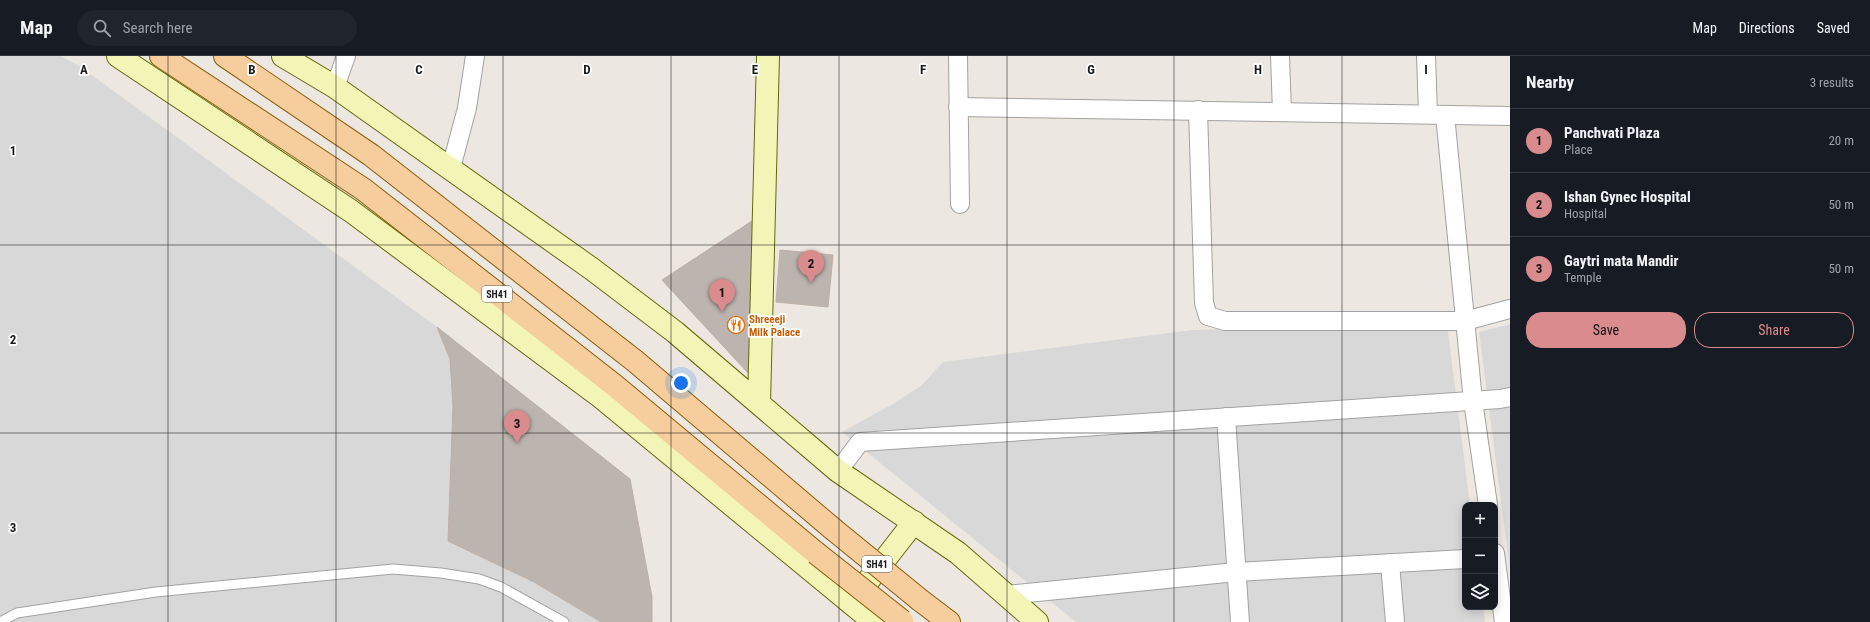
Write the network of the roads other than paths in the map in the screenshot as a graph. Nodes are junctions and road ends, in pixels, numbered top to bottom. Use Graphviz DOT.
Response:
graph roads {
  1 [pos="118,56"];
  2 [pos="160,56"];
  3 [pos="225,56"];
  4 [pos="283,56"];
  5 [pos="346,56"];
  6 [pos="475,56"];
  7 [pos="768,56"];
  8 [pos="958,56"];
  9 [pos="1280,56"];
  10 [pos="1426,56"];
  11 [pos="335,87"];
  12 [pos="958,107"];
  13 [pos="1198,110"];
  14 [pos="1282,112"];
  15 [pos="1437,114"];
  16 [pos="1510,116"];
  17 [pos="451,168"];
  18 [pos="960,204"];
  19 [pos="1510,309"];
  20 [pos="1465,321"];
  21 [pos="1510,397"];
  22 [pos="1473,401"];
  23 [pos="759,403"];
  24 [pos="1226,418"];
  25 [pos="838,471"];
  26 [pos="1488,502"];
  27 [pos="914,522"];
  28 [pos="1462,559"];
  29 [pos="1390,563"];
  30 [pos="1499,563"];
  31 [pos="1236,572"];
  32 [pos="1006,595"];
  33 [pos="851,603"];
  34 [pos="0,622"];
  35 [pos="564,622"];
  36 [pos="874,622"];
  37 [pos="902,622"];
  38 [pos="948,622"];
  39 [pos="1037,622"];
  40 [pos="1240,622"];
  41 [pos="1395,622"];
  42 [pos="1504,622"];
  1 -- 33 [label="street"];
  2 -- 37 [label="main road, SH41, bridge"];
  3 -- 38 [label="main road, SH41, bridge"];
  4 -- 11 [label="street"];
  5 -- 11 [label="street"];
  6 -- 17 [label="street"];
  7 -- 23 [label="street"];
  8 -- 12 [label="street"];
  9 -- 14 [label="street"];
  10 -- 15 [label="street"];
  11 -- 17 [label="street"];
  12 -- 13 [label="street"];
  12 -- 18 [label="street"];
  13 -- 14 [label="street"];
  13 -- 20 [label="street"];
  14 -- 15 [label="street"];
  15 -- 16 [label="street"];
  15 -- 20 [label="street"];
  17 -- 23 [label="street"];
  19 -- 20 [label="street"];
  20 -- 22 [label="street"];
  21 -- 22 [label="street"];
  22 -- 24 [label="street"];
  22 -- 26 [label="street"];
  23 -- 25 [label="street"];
  24 -- 25 [label="street"];
  24 -- 31 [label="street"];
  25 -- 27 [label="street"];
  27 -- 32 [label="street"];
  27 -- 33 [label="street"];
  28 -- 29 [label="street"];
  29 -- 31 [label="street"];
  29 -- 41 [label="street"];
  30 -- 42 [label="street"];
  31 -- 32 [label="street"];
  31 -- 40 [label="street"];
  32 -- 39 [label="street"];
  33 -- 36 [label="street"];
  34 -- 35 [label="lane"];
}
